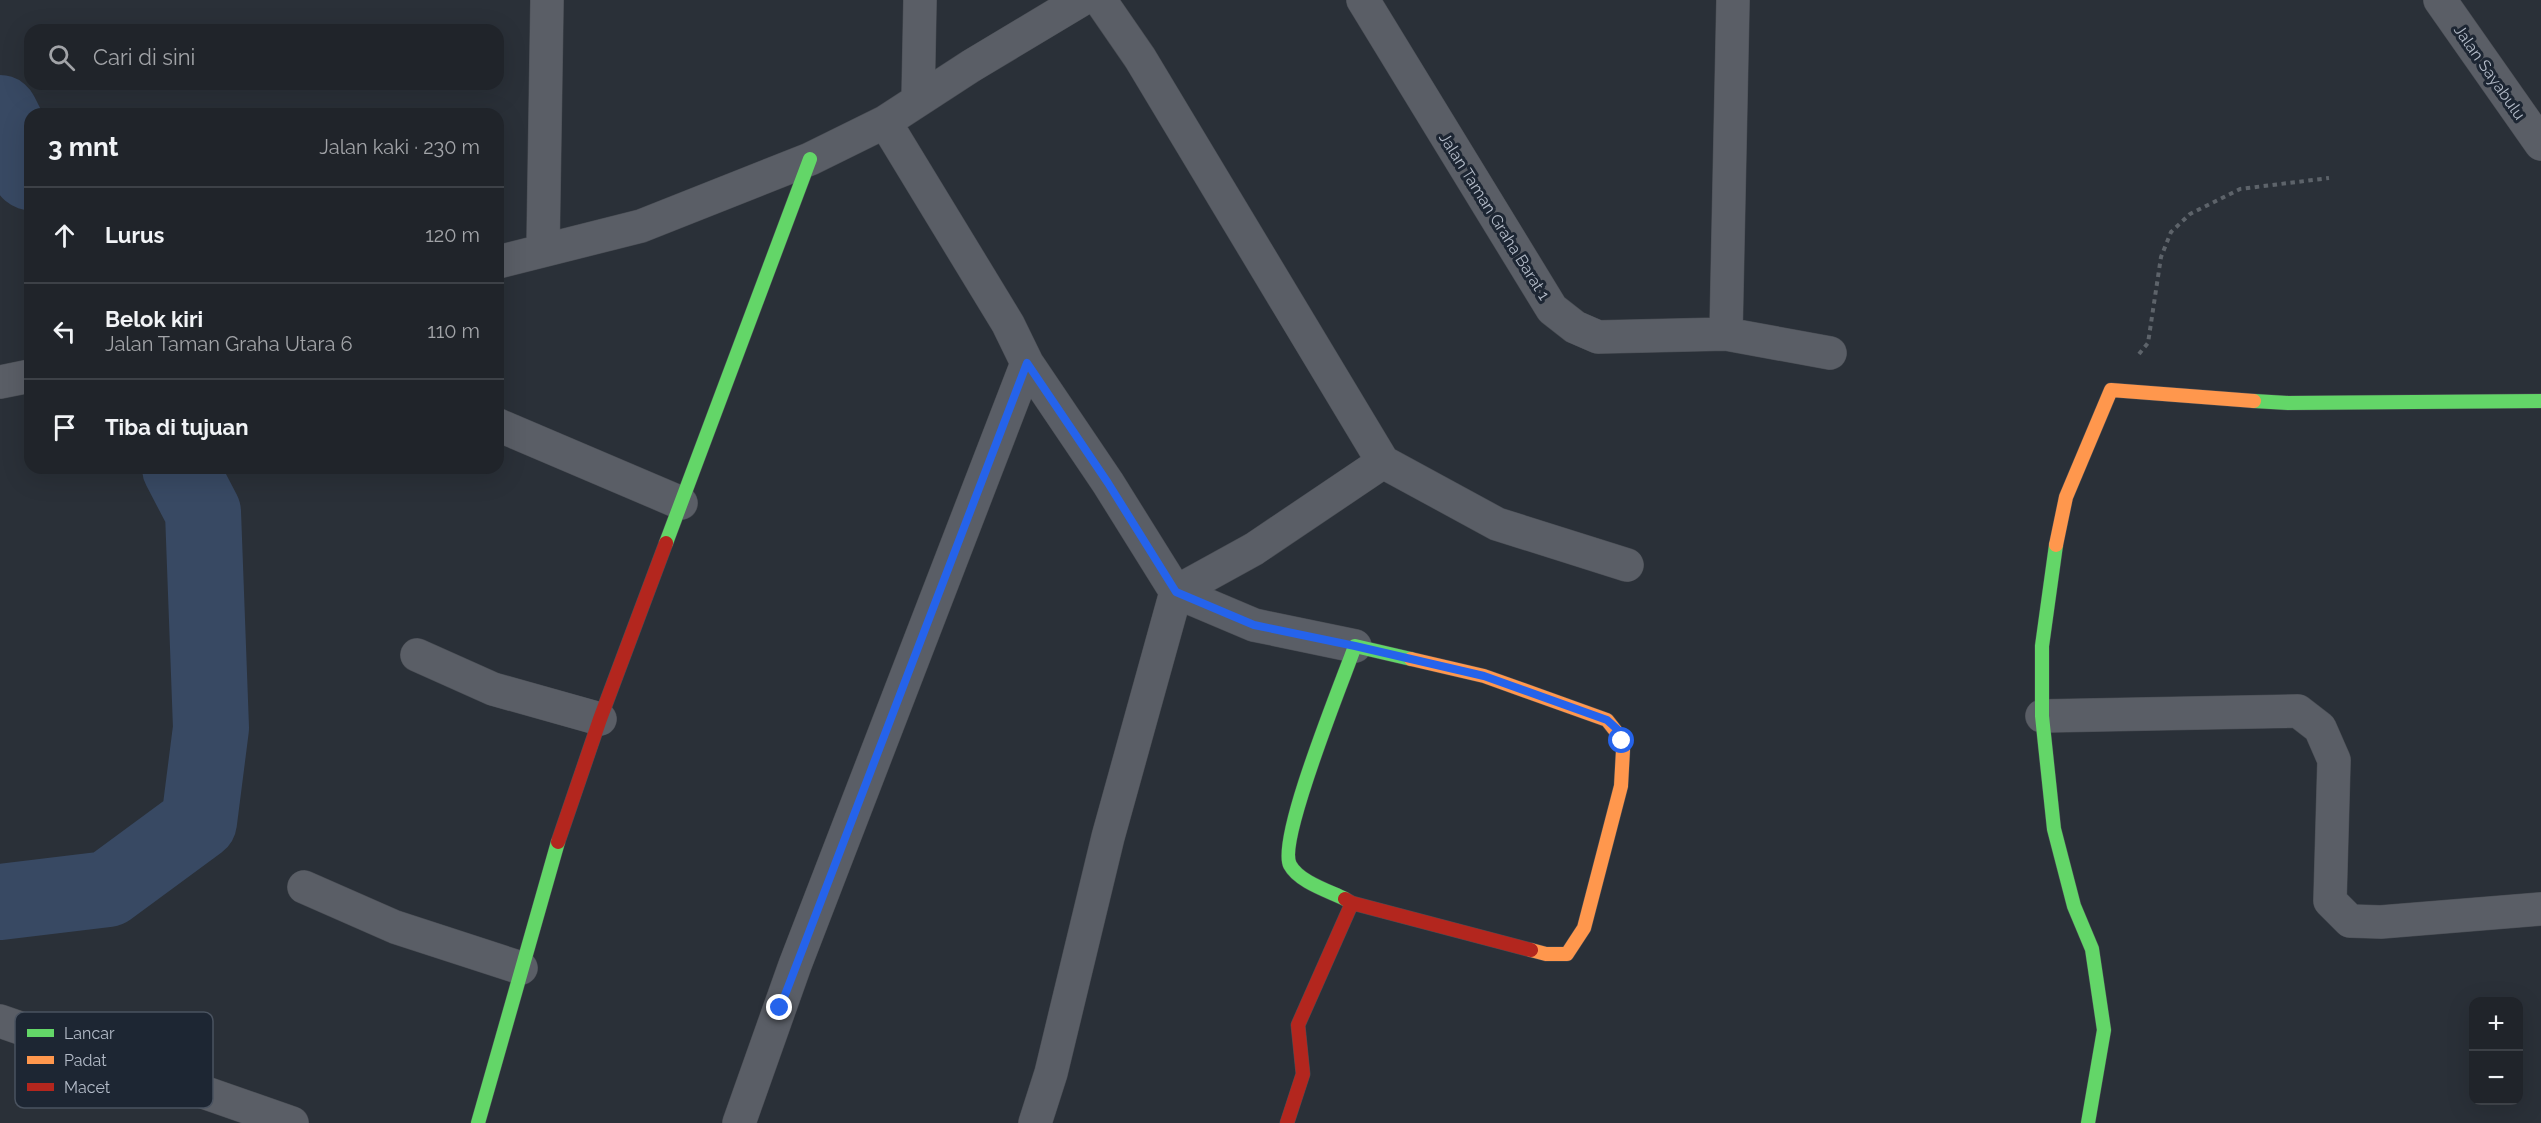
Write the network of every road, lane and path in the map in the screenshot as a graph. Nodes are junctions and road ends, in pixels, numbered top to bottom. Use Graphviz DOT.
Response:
graph roads {
  1 [pos="547,0"];
  2 [pos="921,0"];
  3 [pos="1082,0"];
  4 [pos="1100,0"];
  5 [pos="1363,0"];
  6 [pos="1733,0"];
  7 [pos="2440,0"];
  8 [pos="918,100"];
  9 [pos="885,122"];
  10 [pos="2541,144"];
  11 [pos="810,159"];
  12 [pos="2329,178"];
  13 [pos="543,249"];
  14 [pos="504,260"];
  15 [pos="1726,334"];
  16 [pos="1830,353"];
  17 [pos="1027,363"];
  18 [pos="24,377"];
  19 [pos="0,382"];
  20 [pos="2111,390"];
  21 [pos="2541,401"];
  22 [pos="504,428"];
  23 [pos="1383,462"];
  24 [pos="681,502"];
  25 [pos="1627,564"];
  26 [pos="1176,592"];
  27 [pos="1355,646"];
  28 [pos="417,655"];
  29 [pos="2042,716"];
  30 [pos="600,719"];
  31 [pos="304,887"];
  32 [pos="1352,903"];
  33 [pos="2541,909"];
  34 [pos="521,968"];
  35 [pos="0,1021"];
  36 [pos="15,1026"];
  37 [pos="213,1097"];
  38 [pos="283,1122"];
  39 [pos="478,1123"];
  40 [pos="739,1123"];
  41 [pos="1035,1123"];
  42 [pos="1287,1123"];
  43 [pos="2088,1123"];
  1 -- 13 [label="street"];
  2 -- 8 [label="street"];
  3 -- 8 [label="street"];
  4 -- 23 [label="street"];
  5 -- 15 [label="street, Jalan Taman Graha Barat 1"];
  6 -- 15 [label="street"];
  7 -- 10 [label="street, Jalan Sayabulu"];
  8 -- 9 [label="street"];
  9 -- 11 [label="street"];
  9 -- 17 [label="street"];
  11 -- 13 [label="street"];
  11 -- 24 [label="street"];
  12 -- 20 [label="path"];
  13 -- 14 [label="street"];
  15 -- 16 [label="street, Jalan Taman Graha Barat 1"];
  17 -- 26 [label="street"];
  17 -- 40 [label="street"];
  18 -- 19 [label="street"];
  20 -- 21 [label="street"];
  20 -- 29 [label="street"];
  22 -- 24 [label="street"];
  23 -- 25 [label="street"];
  23 -- 26 [label="street"];
  24 -- 30 [label="street"];
  26 -- 27 [label="street"];
  26 -- 41 [label="street"];
  27 -- 32 [label="street"];
  27 -- 32 [label="street"];
  28 -- 30 [label="street"];
  29 -- 33 [label="street"];
  29 -- 43 [label="street"];
  30 -- 34 [label="street"];
  31 -- 34 [label="street"];
  32 -- 42 [label="street"];
  34 -- 39 [label="street"];
  35 -- 36 [label="street"];
  37 -- 38 [label="street"];
}
